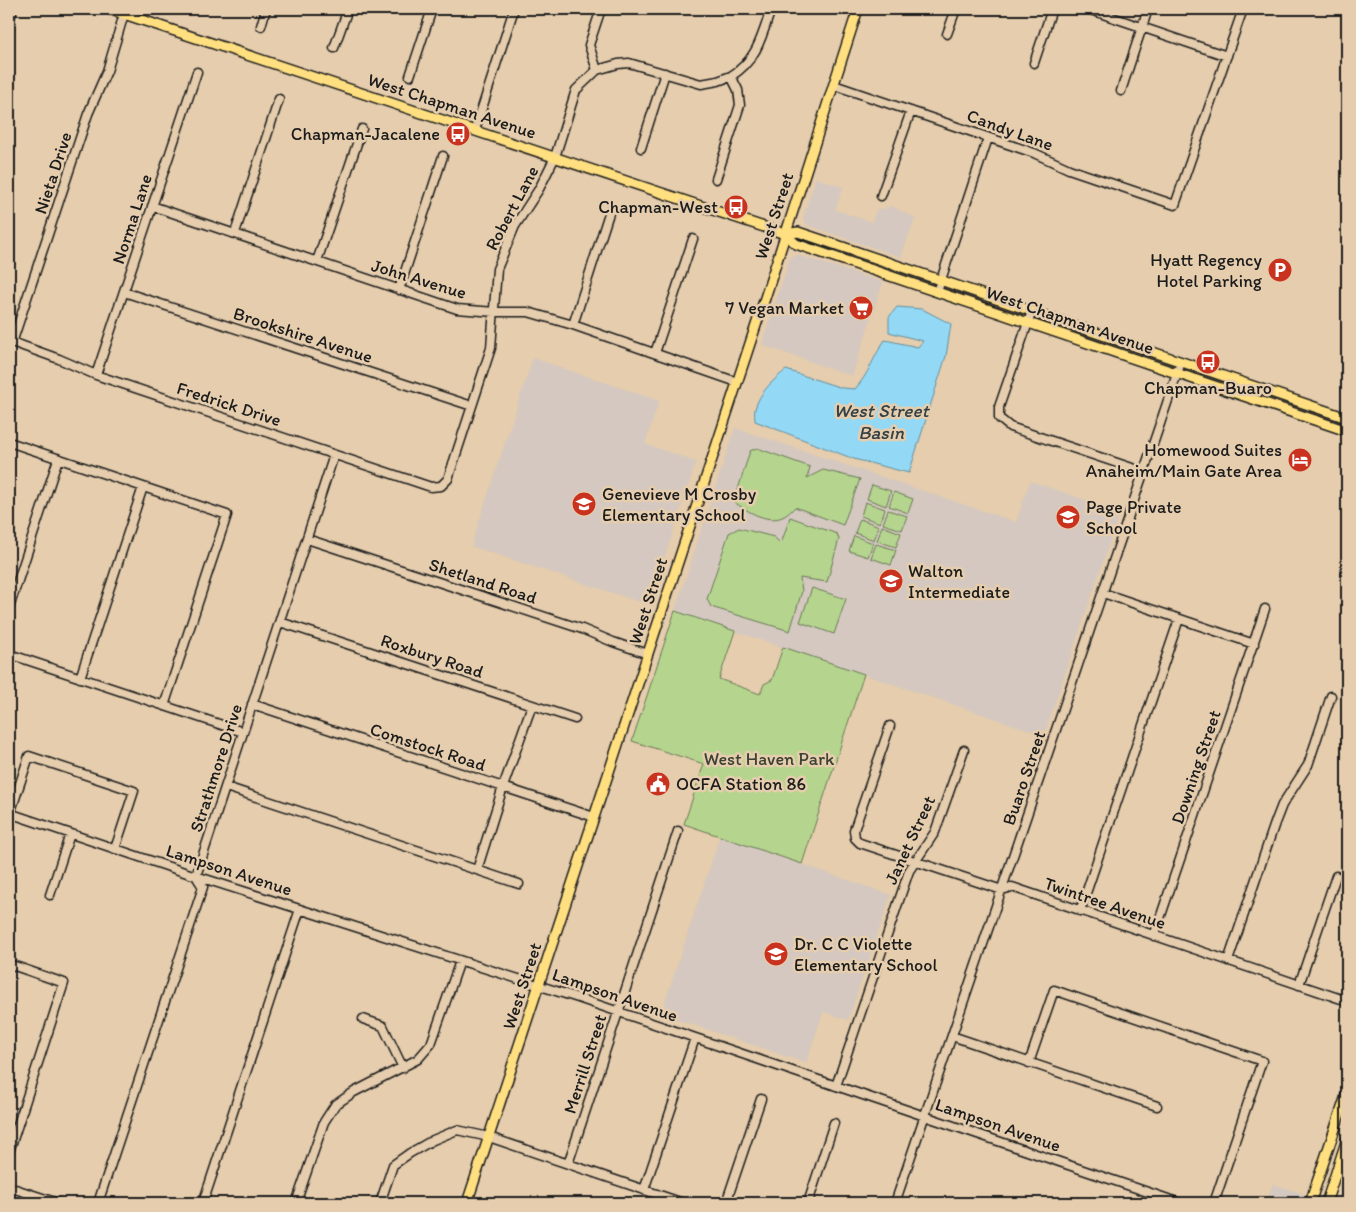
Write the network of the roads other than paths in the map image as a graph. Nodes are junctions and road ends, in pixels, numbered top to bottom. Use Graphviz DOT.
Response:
graph roads {
  1 [pos="13,9"];
  2 [pos="109,9"];
  3 [pos="266,9"];
  4 [pos="348,9"];
  5 [pos="432,9"];
  6 [pos="514,9"];
  7 [pos="600,9"];
  8 [pos="771,9"];
  9 [pos="858,9"];
  10 [pos="956,9"];
  11 [pos="1052,9"];
  12 [pos="1088,9"];
  13 [pos="1148,9"];
  14 [pos="1244,9"];
  15 [pos="124,14"];
  16 [pos="9,20"];
  17 [pos="261,26"];
  18 [pos="1142,27"];
  19 [pos="947,34"];
  20 [pos="334,48"];
  21 [pos="1227,56"];
  22 [pos="1034,63"];
  23 [pos="597,70"];
  24 [pos="198,72"];
  25 [pos="665,73"];
  26 [pos="410,76"];
  27 [pos="731,76"];
  28 [pos="834,85"];
  29 [pos="1121,91"];
  30 [pos="279,98"];
  31 [pos="911,111"];
  32 [pos="362,129"];
  33 [pos="475,130"];
  34 [pos="988,138"];
  35 [pos="641,148"];
  36 [pos="443,156"];
  37 [pos="555,157"];
  38 [pos="716,178"];
  39 [pos="881,196"];
  40 [pos="152,206"];
  41 [pos="610,210"];
  42 [pos="235,232"];
  43 [pos="785,234"];
  44 [pos="693,239"];
  45 [pos="317,260"];
  46 [pos="941,280"];
  47 [pos="399,290"];
  48 [pos="124,292"];
  49 [pos="937,292"];
  50 [pos="1032,311"];
  51 [pos="495,312"];
  52 [pos="1028,322"];
  53 [pos="573,325"];
  54 [pos="11,342"];
  55 [pos="655,353"];
  56 [pos="1181,362"];
  57 [pos="1177,373"];
  58 [pos="96,376"];
  59 [pos="737,382"];
  60 [pos="472,406"];
  61 [pos="1347,418"];
  62 [pos="1347,431"];
  63 [pos="9,442"];
  64 [pos="334,455"];
  65 [pos="58,458"];
  66 [pos="1144,472"];
  67 [pos="441,486"];
  68 [pos="143,487"];
  69 [pos="307,539"];
  70 [pos="1102,593"];
  71 [pos="9,608"];
  72 [pos="1265,609"];
  73 [pos="1179,619"];
  74 [pos="280,622"];
  75 [pos="1254,644"];
  76 [pos="9,654"];
  77 [pos="648,654"];
  78 [pos="80,678"];
  79 [pos="1331,696"];
  80 [pos="252,704"];
  81 [pos="532,705"];
  82 [pos="164,706"];
  83 [pos="575,719"];
  84 [pos="890,726"];
  85 [pos="243,732"];
  86 [pos="964,750"];
  87 [pos="226,787"];
  88 [pos="503,787"];
  89 [pos="9,813"];
  90 [pos="594,817"];
  91 [pos="678,831"];
  92 [pos="70,834"];
  93 [pos="115,849"];
  94 [pos="915,862"];
  95 [pos="477,870"];
  96 [pos="196,876"];
  97 [pos="1336,876"];
  98 [pos="519,884"];
  99 [pos="1002,890"];
  100 [pos="50,895"];
  101 [pos="300,909"];
  102 [pos="1080,911"];
  103 [pos="1154,936"];
  104 [pos="460,961"];
  105 [pos="1228,961"];
  106 [pos="9,964"];
  107 [pos="540,985"];
  108 [pos="1299,985"];
  109 [pos="1347,1001"];
  110 [pos="618,1012"];
  111 [pos="363,1020"];
  112 [pos="952,1036"];
  113 [pos="695,1038"];
  114 [pos="1029,1063"];
  115 [pos="403,1068"];
  116 [pos="836,1086"];
  117 [pos="1347,1093"];
  118 [pos="761,1099"];
  119 [pos="1157,1106"];
  120 [pos="925,1116"];
  121 [pos="834,1123"];
  122 [pos="489,1137"];
  123 [pos="1347,1139"];
  124 [pos="9,1152"];
  125 [pos="568,1164"];
  126 [pos="9,1187"];
  127 [pos="644,1190"];
  128 [pos="1159,1200"];
  129 [pos="58,1203"];
  130 [pos="98,1203"];
  131 [pos="203,1203"];
  132 [pos="296,1203"];
  133 [pos="380,1203"];
  134 [pos="467,1203"];
  135 [pos="683,1203"];
  136 [pos="726,1203"];
  137 [pos="808,1203"];
  138 [pos="896,1203"];
  139 [pos="1180,1203"];
  140 [pos="1214,1203"];
  141 [pos="1310,1203"];
  142 [pos="1326,1203"];
  1 -- 16 [label="street"];
  2 -- 15 [label="main road, West Chapman Avenue"];
  3 -- 17 [label="street"];
  4 -- 20 [label="street"];
  5 -- 26 [label="street"];
  6 -- 33 [label="street"];
  7 -- 23 [label="street"];
  8 -- 27 [label="street"];
  9 -- 28 [label="main road, West Street"];
  10 -- 19 [label="street"];
  11 -- 22 [label="street"];
  12 -- 18 [label="street"];
  13 -- 18 [label="street"];
  14 -- 21 [label="street"];
  15 -- 33 [label="main road, West Chapman Avenue"];
  15 -- 54 [label="street, Nieta Drive"];
  18 -- 21 [label="street"];
  18 -- 29 [label="street"];
  21 -- 34 [label="street, Candy Lane"];
  23 -- 25 [label="street"];
  23 -- 37 [label="street, Robert Lane"];
  24 -- 40 [label="street, Norma Lane"];
  25 -- 27 [label="street"];
  25 -- 35 [label="street"];
  27 -- 38 [label="street"];
  28 -- 31 [label="street, Candy Lane"];
  28 -- 43 [label="main road, West Street"];
  30 -- 42 [label="street"];
  31 -- 34 [label="street, Candy Lane"];
  31 -- 39 [label="street"];
  32 -- 45 [label="street"];
  33 -- 37 [label="main road, West Chapman Avenue"];
  34 -- 46 [label="street"];
  36 -- 47 [label="street"];
  37 -- 43 [label="main road, West Chapman Avenue"];
  37 -- 51 [label="street, Robert Lane"];
  40 -- 42 [label="street, John Avenue"];
  40 -- 48 [label="street, Norma Lane"];
  41 -- 53 [label="street"];
  42 -- 45 [label="street, John Avenue"];
  43 -- 46 [label="main road, West Chapman Avenue"];
  43 -- 49 [label="main road, West Chapman Avenue"];
  43 -- 59 [label="main road, West Street"];
  44 -- 55 [label="street"];
  45 -- 47 [label="street, John Avenue"];
  46 -- 49 [label="street"];
  46 -- 50 [label="main road, West Chapman Avenue"];
  47 -- 51 [label="street, John Avenue"];
  48 -- 58 [label="street, Norma Lane"];
  48 -- 60 [label="street, Brookshire Avenue"];
  49 -- 52 [label="main road, West Chapman Avenue"];
  50 -- 52 [label="street"];
  50 -- 56 [label="main road, West Chapman Avenue"];
  51 -- 53 [label="street, John Avenue"];
  51 -- 60 [label="street, Robert Lane"];
  52 -- 57 [label="main road, West Chapman Avenue"];
  52 -- 66 [label="street"];
  53 -- 55 [label="street, John Avenue"];
  54 -- 58 [label="street, Fredrick Drive"];
  55 -- 59 [label="street, John Avenue"];
  56 -- 57 [label="street, Buaro Street"];
  56 -- 61 [label="main road, West Chapman Avenue"];
  57 -- 62 [label="main road, West Chapman Avenue"];
  57 -- 66 [label="street, Buaro Street"];
  58 -- 64 [label="street, Fredrick Drive"];
  59 -- 77 [label="main road, West Street"];
  60 -- 67 [label="street, Robert Lane"];
  63 -- 65 [label="street"];
  64 -- 67 [label="street, Fredrick Drive"];
  64 -- 69 [label="street, Strathmore Drive"];
  65 -- 68 [label="street"];
  65 -- 71 [label="street"];
  66 -- 70 [label="street, Buaro Street"];
  68 -- 78 [label="street"];
  68 -- 82 [label="street"];
  69 -- 74 [label="street, Strathmore Drive"];
  69 -- 77 [label="street, Shetland Road"];
  70 -- 73 [label="street"];
  70 -- 99 [label="street, Buaro Street"];
  72 -- 75 [label="street, Downing Street"];
  73 -- 75 [label="street"];
  73 -- 102 [label="street"];
  74 -- 80 [label="street, Strathmore Drive"];
  74 -- 81 [label="street, Roxbury Road"];
  75 -- 103 [label="street, Downing Street"];
  76 -- 78 [label="street"];
  77 -- 90 [label="main road, West Street"];
  78 -- 82 [label="street"];
  79 -- 105 [label="street"];
  80 -- 85 [label="street, Strathmore Drive"];
  80 -- 88 [label="street, Comstock Road"];
  81 -- 83 [label="street, Roxbury Road"];
  81 -- 88 [label="street"];
  82 -- 85 [label="street"];
  84 -- 94 [label="street, Twintree Avenue"];
  85 -- 87 [label="street, Strathmore Drive"];
  86 -- 94 [label="street, Janet Street"];
  87 -- 95 [label="street"];
  87 -- 96 [label="street, Strathmore Drive"];
  88 -- 90 [label="street, Comstock Road"];
  88 -- 95 [label="street"];
  89 -- 92 [label="street, Lampson Avenue"];
  89 -- 93 [label="street"];
  90 -- 107 [label="main road, West Street"];
  91 -- 110 [label="street, Merrill Street"];
  92 -- 93 [label="street, Lampson Avenue"];
  92 -- 100 [label="street"];
  93 -- 96 [label="street, Lampson Avenue"];
  94 -- 99 [label="street, Twintree Avenue"];
  94 -- 116 [label="street, Janet Street"];
  95 -- 98 [label="street"];
  96 -- 101 [label="street, Lampson Avenue"];
  96 -- 130 [label="street, Strathmore Drive"];
  97 -- 108 [label="street"];
  99 -- 102 [label="street, Twintree Avenue"];
  99 -- 112 [label="street, Buaro Street"];
  101 -- 104 [label="street, Lampson Avenue"];
  101 -- 131 [label="street"];
  102 -- 103 [label="street, Twintree Avenue"];
  103 -- 105 [label="street, Twintree Avenue"];
  104 -- 107 [label="street, Lampson Avenue"];
  104 -- 115 [label="street"];
  105 -- 108 [label="street, Twintree Avenue"];
  106 -- 124 [label="street"];
  107 -- 110 [label="street, Lampson Avenue"];
  107 -- 122 [label="main road, West Street"];
  108 -- 109 [label="street, Twintree Avenue"];
  110 -- 113 [label="street, Lampson Avenue"];
  110 -- 125 [label="street, Merrill Street"];
  111 -- 115 [label="street"];
  112 -- 114 [label="street"];
  112 -- 120 [label="street, Buaro Street"];
  113 -- 116 [label="street, Lampson Avenue"];
  113 -- 127 [label="street"];
  114 -- 119 [label="street"];
  114 -- 140 [label="street"];
  115 -- 132 [label="street"];
  116 -- 120 [label="street, Lampson Avenue"];
  117 -- 141 [label="main road"];
  118 -- 136 [label="street"];
  120 -- 128 [label="street, Lampson Avenue"];
  120 -- 138 [label="street, Buaro Street"];
  121 -- 137 [label="street"];
  122 -- 125 [label="street"];
  122 -- 133 [label="street"];
  122 -- 134 [label="main road, West Street"];
  123 -- 142 [label="main road"];
  125 -- 127 [label="street"];
  126 -- 129 [label="street"];
  127 -- 135 [label="street"];
  128 -- 139 [label="street, Lampson Avenue"];
}
